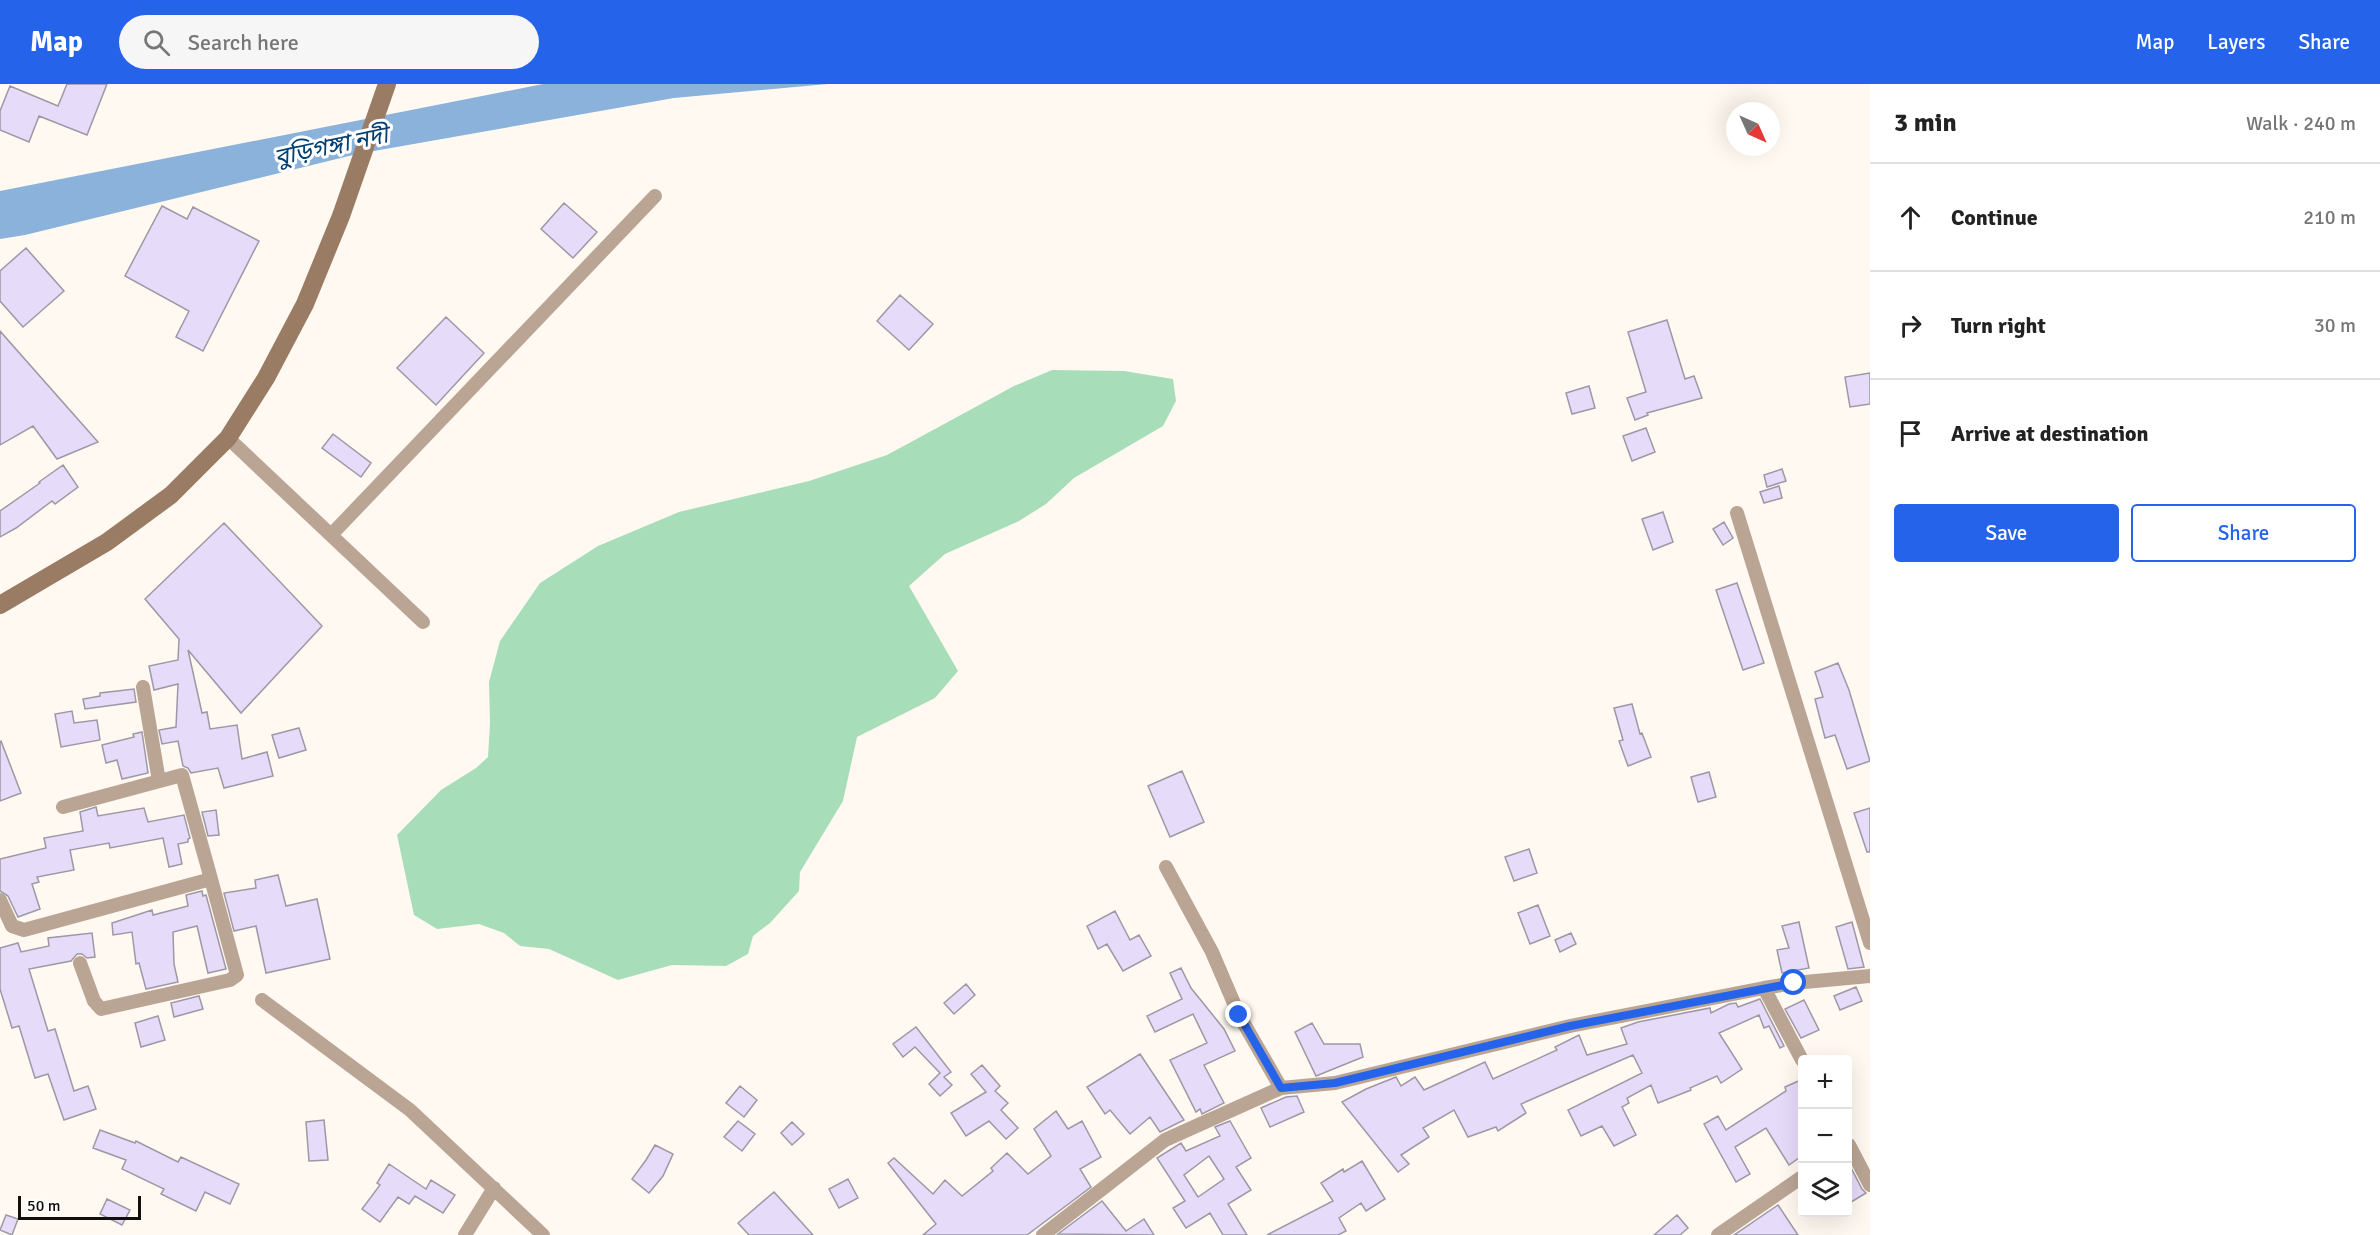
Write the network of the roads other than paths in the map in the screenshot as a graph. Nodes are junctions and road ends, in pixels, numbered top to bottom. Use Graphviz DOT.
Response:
graph roads {
  1 [pos="384,90"];
  2 [pos="655,196"];
  3 [pos="228,438"];
  4 [pos="1737,513"];
  5 [pos="331,535"];
  6 [pos="0,605"];
  7 [pos="423,622"];
  8 [pos="143,687"];
  9 [pos="159,781"];
  10 [pos="63,807"];
  11 [pos="1166,867"];
  12 [pos="211,879"];
  13 [pos="0,900"];
  14 [pos="1870,943"];
  15 [pos="80,963"];
  16 [pos="1870,976"];
  17 [pos="1764,988"];
  18 [pos="262,1000"];
  19 [pos="1800,1055"];
  20 [pos="1281,1088"];
  21 [pos="1852,1152"];
  22 [pos="1798,1180"];
  23 [pos="1870,1185"];
  24 [pos="494,1188"];
  25 [pos="465,1235"];
  26 [pos="543,1235"];
  27 [pos="1043,1235"];
  28 [pos="1718,1235"];
  1 -- 3 [label="street"];
  2 -- 5 [label="street"];
  3 -- 5 [label="street"];
  3 -- 6 [label="street"];
  4 -- 14 [label="street"];
  5 -- 7 [label="street"];
  8 -- 9 [label="street"];
  9 -- 10 [label="street"];
  9 -- 12 [label="street"];
  11 -- 20 [label="street"];
  12 -- 13 [label="street"];
  12 -- 15 [label="street"];
  16 -- 17 [label="street"];
  17 -- 19 [label="street"];
  17 -- 20 [label="street"];
  18 -- 24 [label="street"];
  20 -- 27 [label="street"];
  21 -- 23 [label="street"];
  22 -- 28 [label="street"];
  24 -- 25 [label="street"];
  24 -- 26 [label="street"];
}
